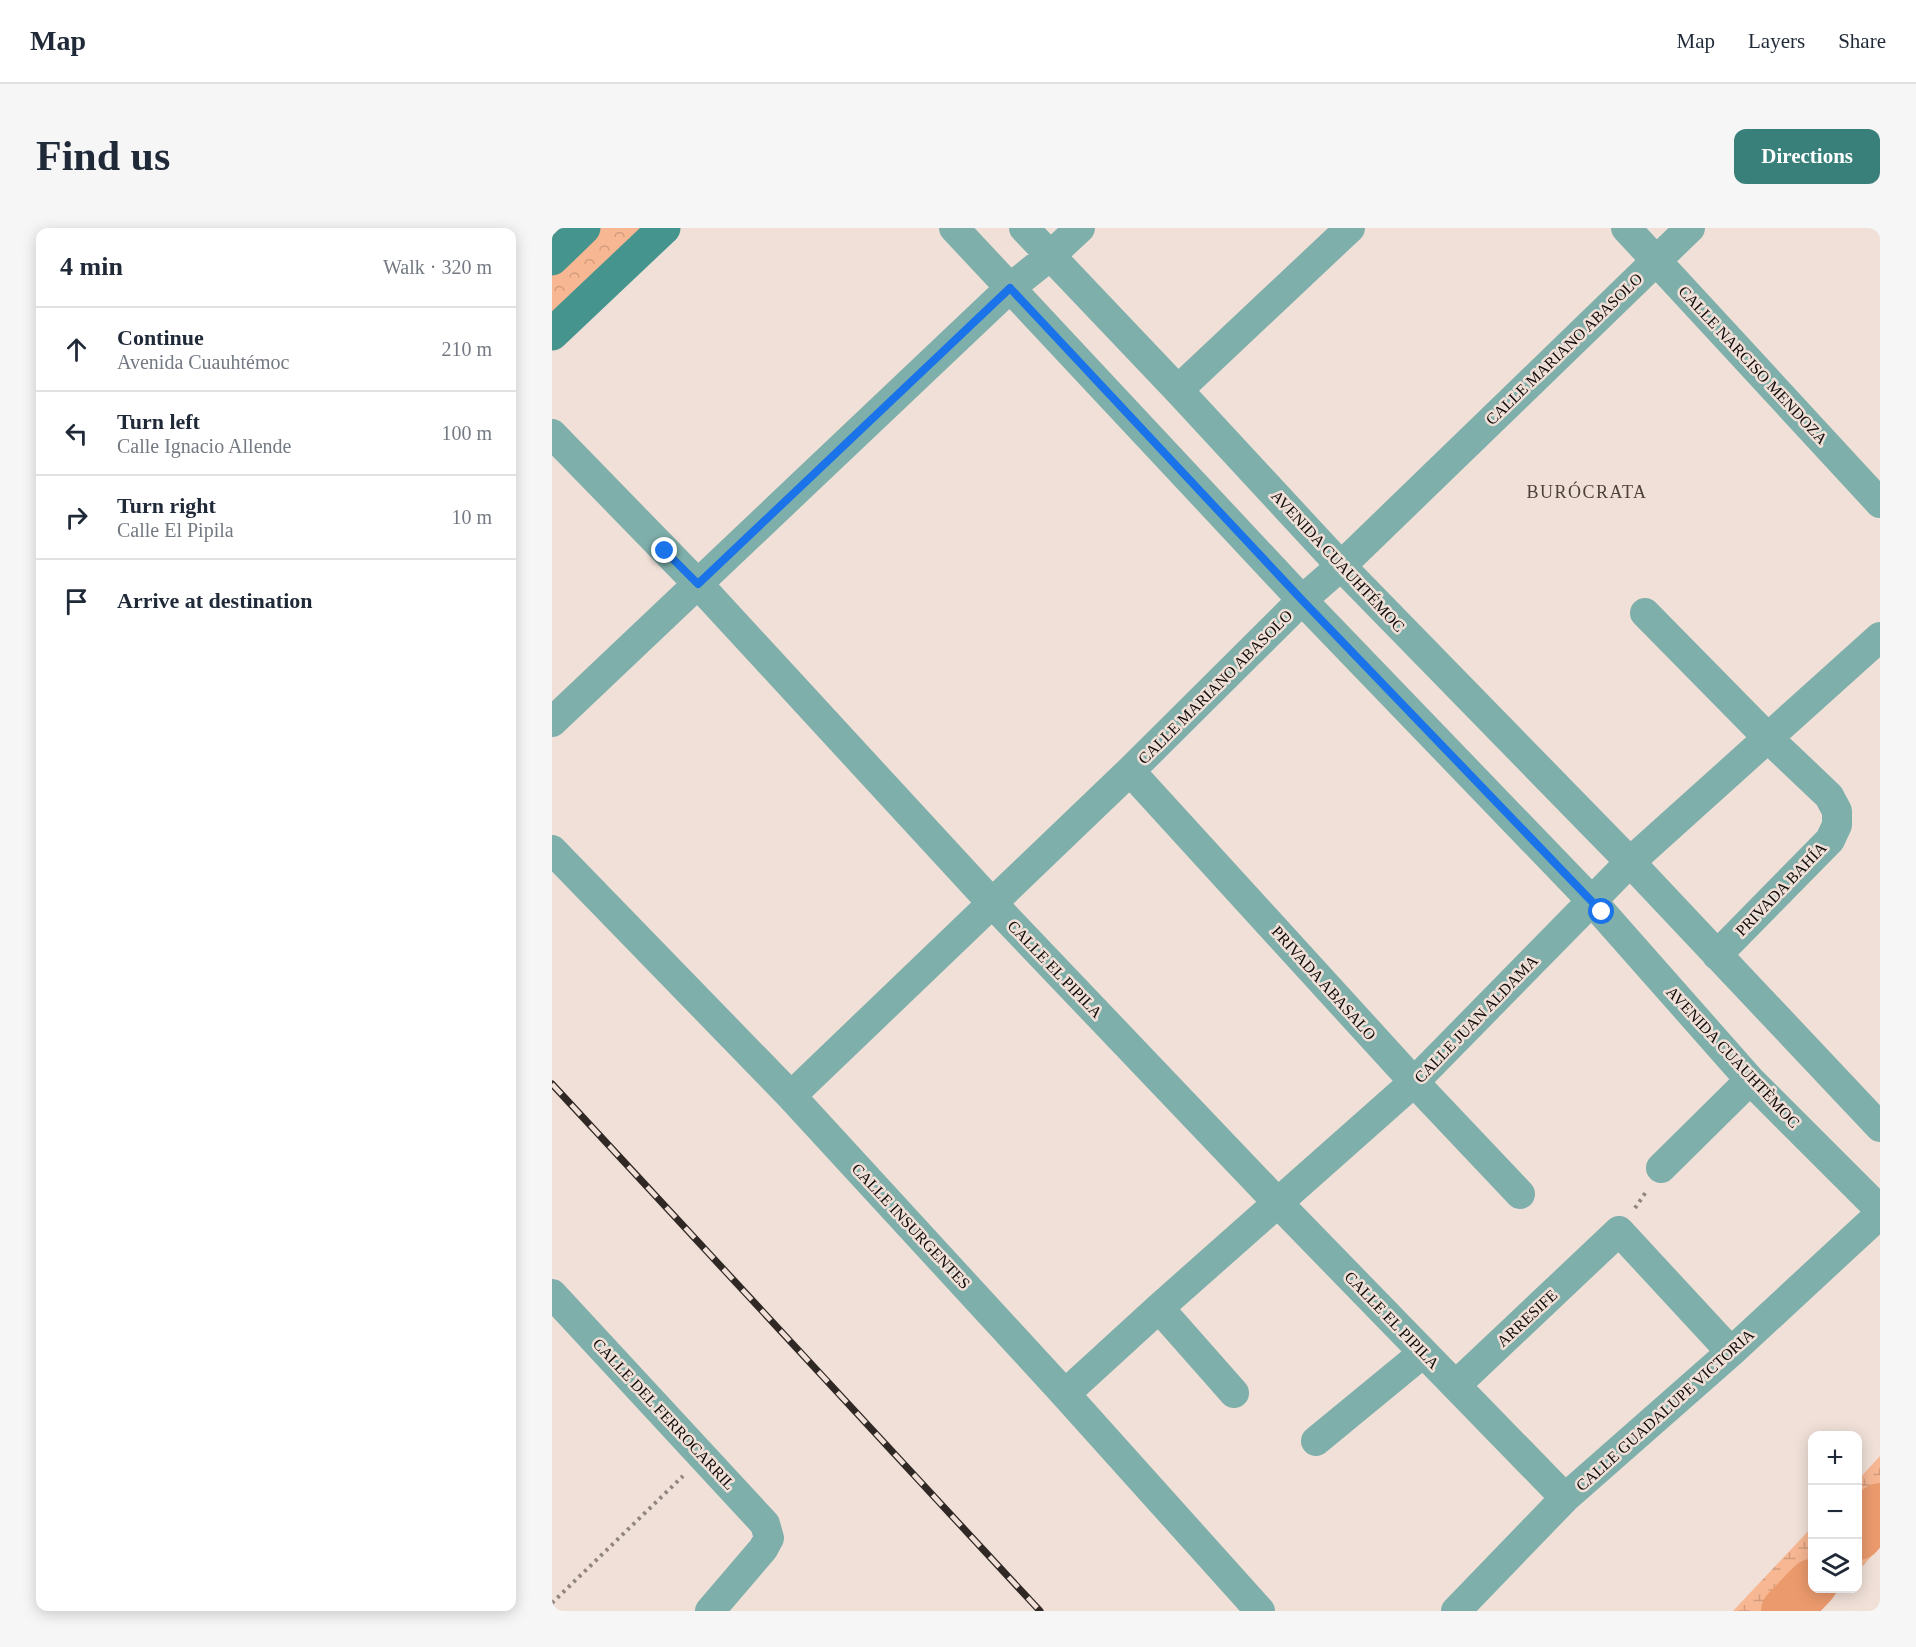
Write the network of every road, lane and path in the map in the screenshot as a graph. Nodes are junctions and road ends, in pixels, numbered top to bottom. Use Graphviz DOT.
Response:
graph roads {
  1 [pos="584,228"];
  2 [pos="664,228"];
  3 [pos="954,228"];
  4 [pos="1024,228"];
  5 [pos="1080,228"];
  6 [pos="1350,228"];
  7 [pos="1626,228"];
  8 [pos="1690,228"];
  9 [pos="1050,256"];
  10 [pos="552,259"];
  11 [pos="1656,260"];
  12 [pos="1010,288"];
  13 [pos="552,334"];
  14 [pos="1178,390"];
  15 [pos="552,434"];
  16 [pos="1880,503"];
  17 [pos="1341,566"];
  18 [pos="698,584"];
  19 [pos="1302,600"];
  20 [pos="1645,613"];
  21 [pos="1880,637"];
  22 [pos="552,722"];
  23 [pos="1768,738"];
  24 [pos="1130,771"];
  25 [pos="552,850"];
  26 [pos="1630,862"];
  27 [pos="1591,900"];
  28 [pos="992,903"];
  29 [pos="1717,955"];
  30 [pos="1750,1080"];
  31 [pos="1414,1082"];
  32 [pos="791,1096"];
  33 [pos="1880,1127"];
  34 [pos="1661,1168"];
  35 [pos="1520,1194"];
  36 [pos="1278,1203"];
  37 [pos="1880,1212"];
  38 [pos="1619,1231"];
  39 [pos="552,1294"];
  40 [pos="1159,1308"];
  41 [pos="1731,1352"];
  42 [pos="1423,1353"];
  43 [pos="1456,1385"];
  44 [pos="1234,1393"];
  45 [pos="1065,1394"];
  46 [pos="1316,1441"];
  47 [pos="704,1457"];
  48 [pos="1565,1498"];
  49 [pos="552,1603"];
  50 [pos="710,1611"];
  51 [pos="1260,1611"];
  52 [pos="1456,1611"];
  1 -- 10 [label="main road"];
  2 -- 13 [label="main road"];
  3 -- 12 [label="street"];
  4 -- 9 [label="street, AVENIDA CUAUHTÉMOC"];
  5 -- 9 [label="street"];
  6 -- 14 [label="street"];
  7 -- 11 [label="street, CALLE NARCISO MENDOZA"];
  8 -- 11 [label="street, CALLE MARIANO ABASOLO"];
  9 -- 12 [label="street"];
  9 -- 14 [label="street, AVENIDA CUAUHTÉMOC"];
  11 -- 16 [label="street, CALLE NARCISO MENDOZA"];
  11 -- 17 [label="street, CALLE MARIANO ABASOLO"];
  12 -- 18 [label="street"];
  12 -- 19 [label="street"];
  14 -- 17 [label="street, AVENIDA CUAUHTÉMOC"];
  15 -- 18 [label="street, CALLE EL PIPILA"];
  17 -- 19 [label="street, CALLE MARIANO ABASOLO"];
  17 -- 26 [label="street, AVENIDA CUAUHTÉMOC"];
  18 -- 22 [label="street"];
  18 -- 28 [label="street, CALLE EL PIPILA"];
  19 -- 24 [label="street, CALLE MARIANO ABASOLO"];
  19 -- 27 [label="street"];
  20 -- 23 [label="street, PRIVADA BAHÍA"];
  21 -- 23 [label="street, CALLE JUAN ALDAMA"];
  23 -- 26 [label="street, CALLE JUAN ALDAMA"];
  23 -- 29 [label="street, PRIVADA BAHÍA"];
  24 -- 28 [label="street, CALLE MARIANO ABASOLO"];
  24 -- 31 [label="street, PRIVADA ABASALO"];
  25 -- 32 [label="street, CALLE INSURGENTES"];
  26 -- 27 [label="street, CALLE JUAN ALDAMA"];
  26 -- 29 [label="street"];
  27 -- 30 [label="street, AVENIDA CUAUHTÈMOC"];
  27 -- 31 [label="street, CALLE JUAN ALDAMA"];
  28 -- 32 [label="street, CALLE MARIANO ABASOLO"];
  28 -- 36 [label="street, CALLE EL PIPILA"];
  29 -- 33 [label="street"];
  30 -- 34 [label="street"];
  30 -- 37 [label="street, AVENIDA CUAUHTÈMOC"];
  31 -- 35 [label="street, PRIVADA ABASALO"];
  31 -- 36 [label="street, CALLE JUAN ALDAMA"];
  32 -- 45 [label="street, CALLE INSURGENTES"];
  34 -- 38 [label="path"];
  36 -- 40 [label="street, CALLE JUAN ALDAMA"];
  36 -- 42 [label="street, CALLE EL PIPILA"];
  37 -- 41 [label="street, CALLE GUADALUPE VICTORIA"];
  38 -- 41 [label="street"];
  38 -- 43 [label="street, ARRESIFE"];
  39 -- 47 [label="street, CALLE DEL FERROCARRIL"];
  40 -- 44 [label="street"];
  40 -- 45 [label="street, CALLE JUAN ALDAMA"];
  41 -- 48 [label="street, CALLE GUADALUPE VICTORIA"];
  42 -- 43 [label="street, CALLE EL PIPILA"];
  42 -- 46 [label="street"];
  43 -- 48 [label="street, CALLE EL PIPILA"];
  45 -- 51 [label="street, CALLE INSURGENTES"];
  47 -- 49 [label="path"];
  47 -- 50 [label="street, CALLE DEL FERROCARRIL"];
  48 -- 52 [label="street, CALLE GUADALUPE VICTORIA"];
}
